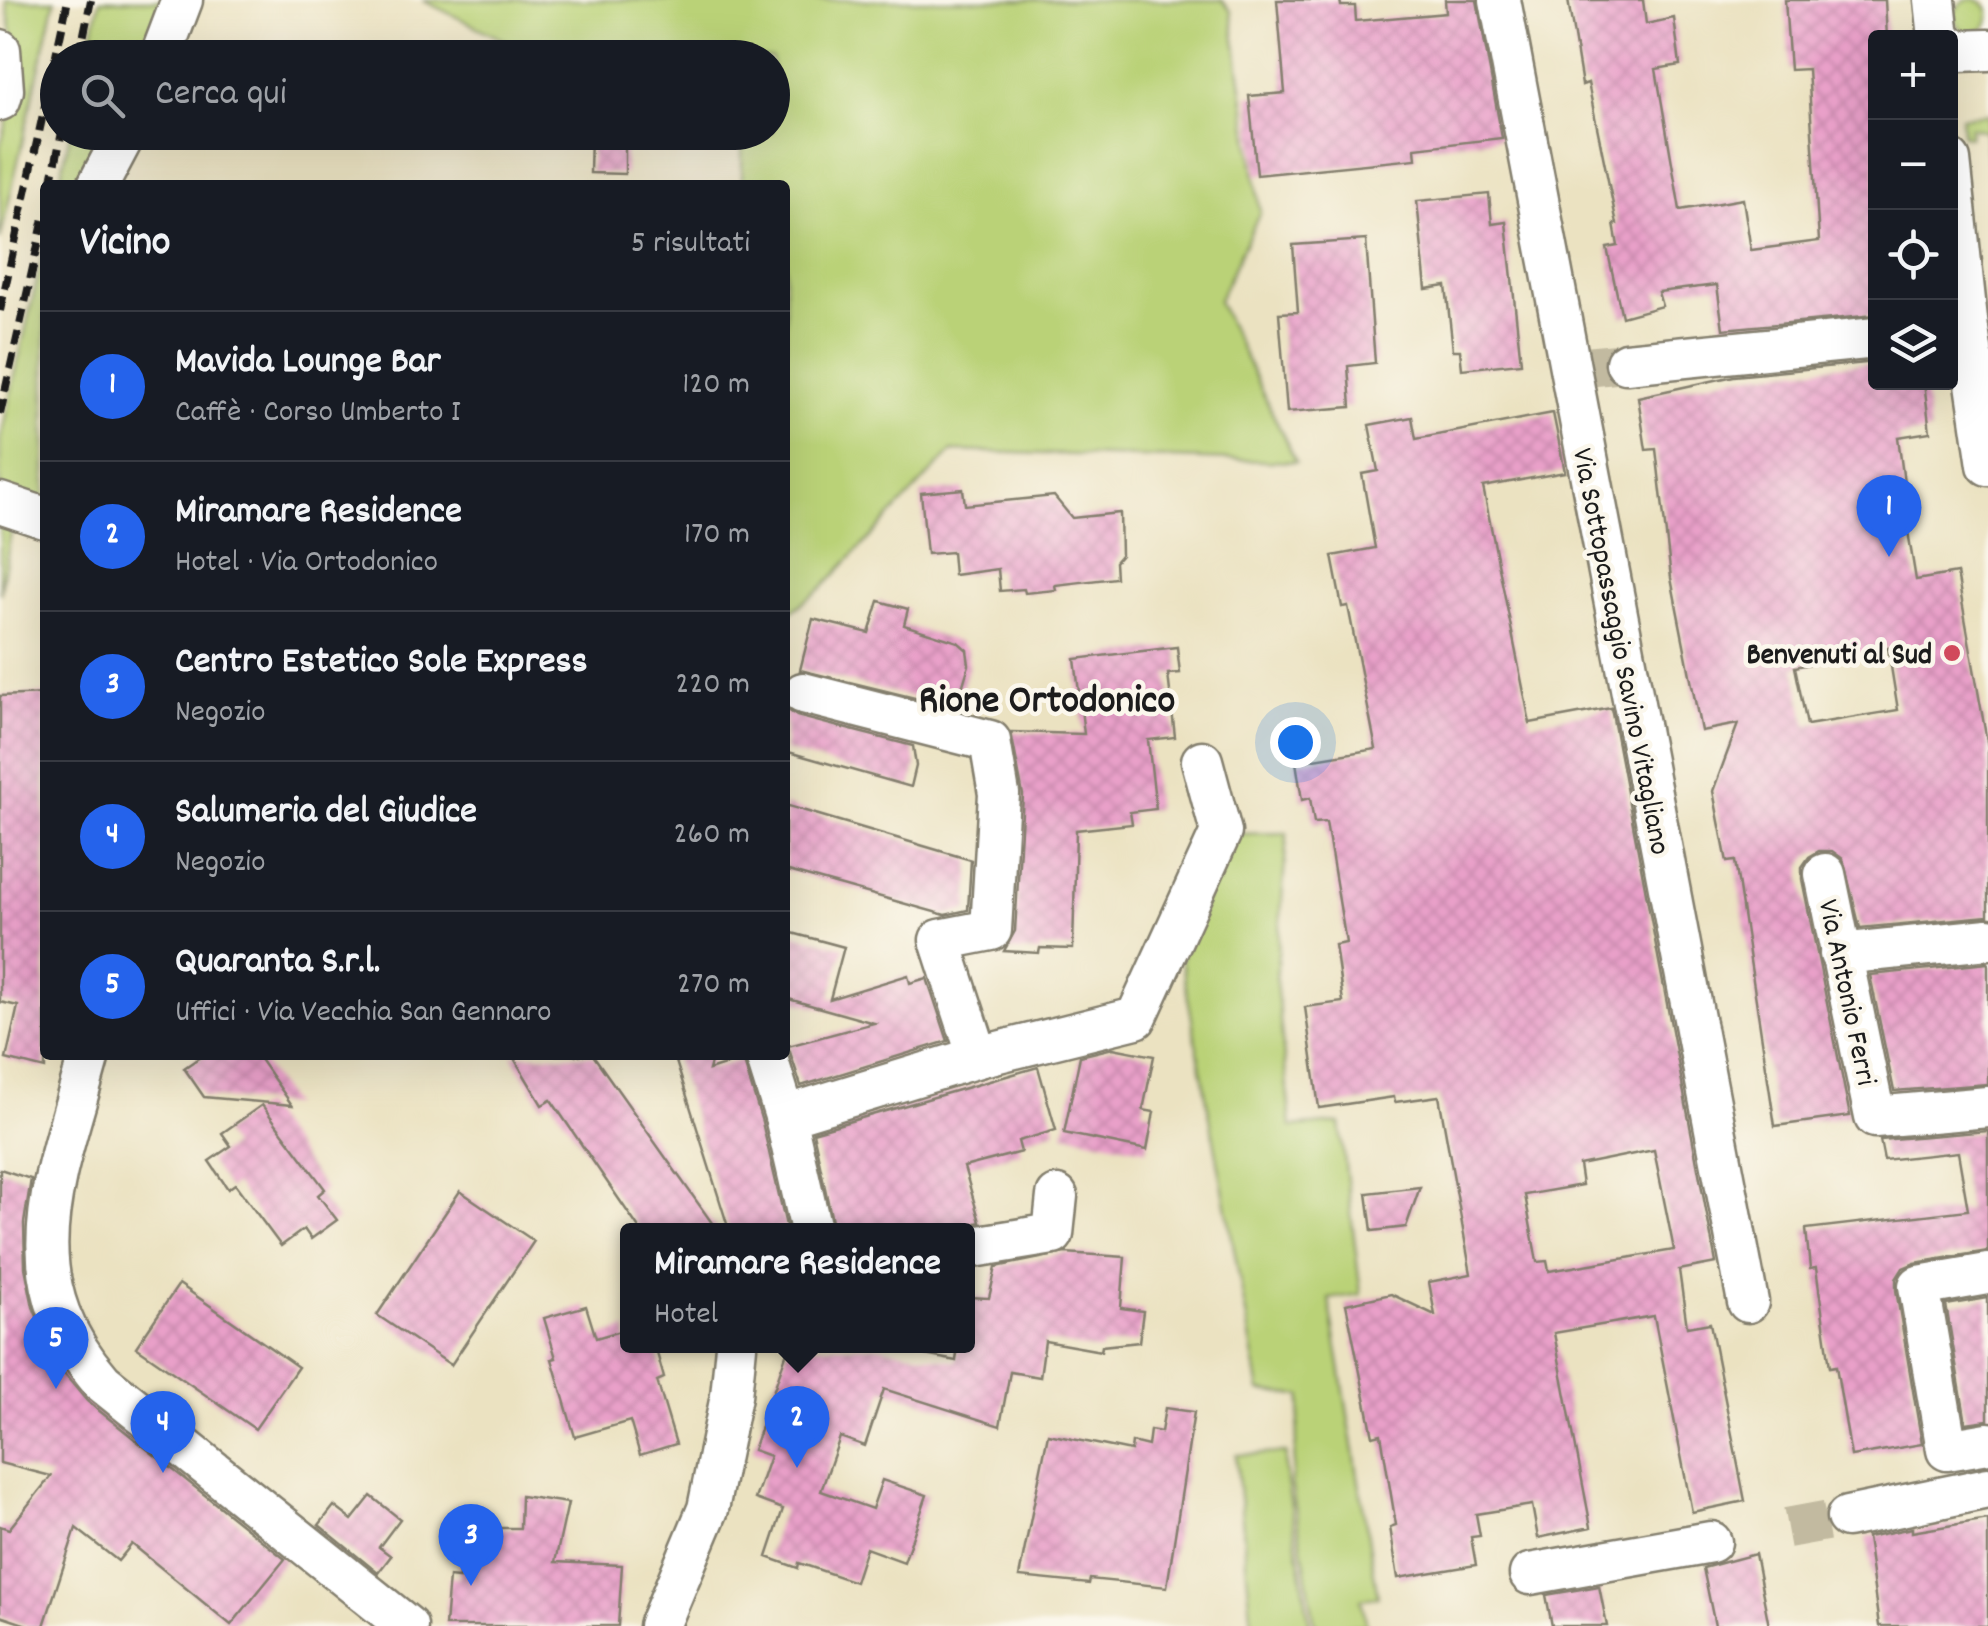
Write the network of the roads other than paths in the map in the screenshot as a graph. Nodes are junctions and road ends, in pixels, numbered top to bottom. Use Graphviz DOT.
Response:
graph roads {
  1 [pos="182,0"];
  2 [pos="1500,0"];
  3 [pos="167,40"];
  4 [pos="0,50"];
  5 [pos="1988,50"];
  6 [pos="1958,51"];
  7 [pos="0,100"];
  8 [pos="116,150"];
  9 [pos="101,180"];
  10 [pos="1953,210"];
  11 [pos="1960,330"];
  12 [pos="1868,339"];
  13 [pos="1626,363"];
  14 [pos="1988,465"];
  15 [pos="0,503"];
  16 [pos="40,516"];
  17 [pos="804,693"];
  18 [pos="1202,761"];
  19 [pos="1825,874"];
  20 [pos="1988,939"];
  21 [pos="1840,954"];
  22 [pos="978,1057"];
  23 [pos="88,1060"];
  24 [pos="768,1060"];
  25 [pos="1988,1107"];
  26 [pos="785,1116"];
  27 [pos="1057,1196"];
  28 [pos="809,1223"];
  29 [pos="975,1247"];
  30 [pos="1988,1274"];
  31 [pos="1748,1302"];
  32 [pos="735,1353"];
  33 [pos="1988,1444"];
  34 [pos="1988,1488"];
  35 [pos="1847,1517"];
  36 [pos="1711,1542"];
  37 [pos="1530,1574"];
  38 [pos="406,1626"];
  39 [pos="659,1626"];
  1 -- 3 [label="street"];
  2 -- 31 [label="street, Via Sottopassaggio Savino Vitagliano"];
  4 -- 7 [label="street"];
  5 -- 6 [label="street"];
  8 -- 9 [label="street"];
  10 -- 11 [label="street"];
  11 -- 14 [label="street"];
  12 -- 13 [label="street"];
  15 -- 16 [label="street"];
  17 -- 22 [label="street"];
  18 -- 22 [label="street"];
  19 -- 21 [label="street, Via Antonio Ferri"];
  20 -- 21 [label="street"];
  21 -- 25 [label="street, Via Antonio Ferri"];
  22 -- 26 [label="street"];
  23 -- 38 [label="street"];
  24 -- 26 [label="street"];
  26 -- 28 [label="street"];
  27 -- 29 [label="street"];
  30 -- 33 [label="street"];
  32 -- 39 [label="street"];
  34 -- 35 [label="street"];
  36 -- 37 [label="street"];
}
